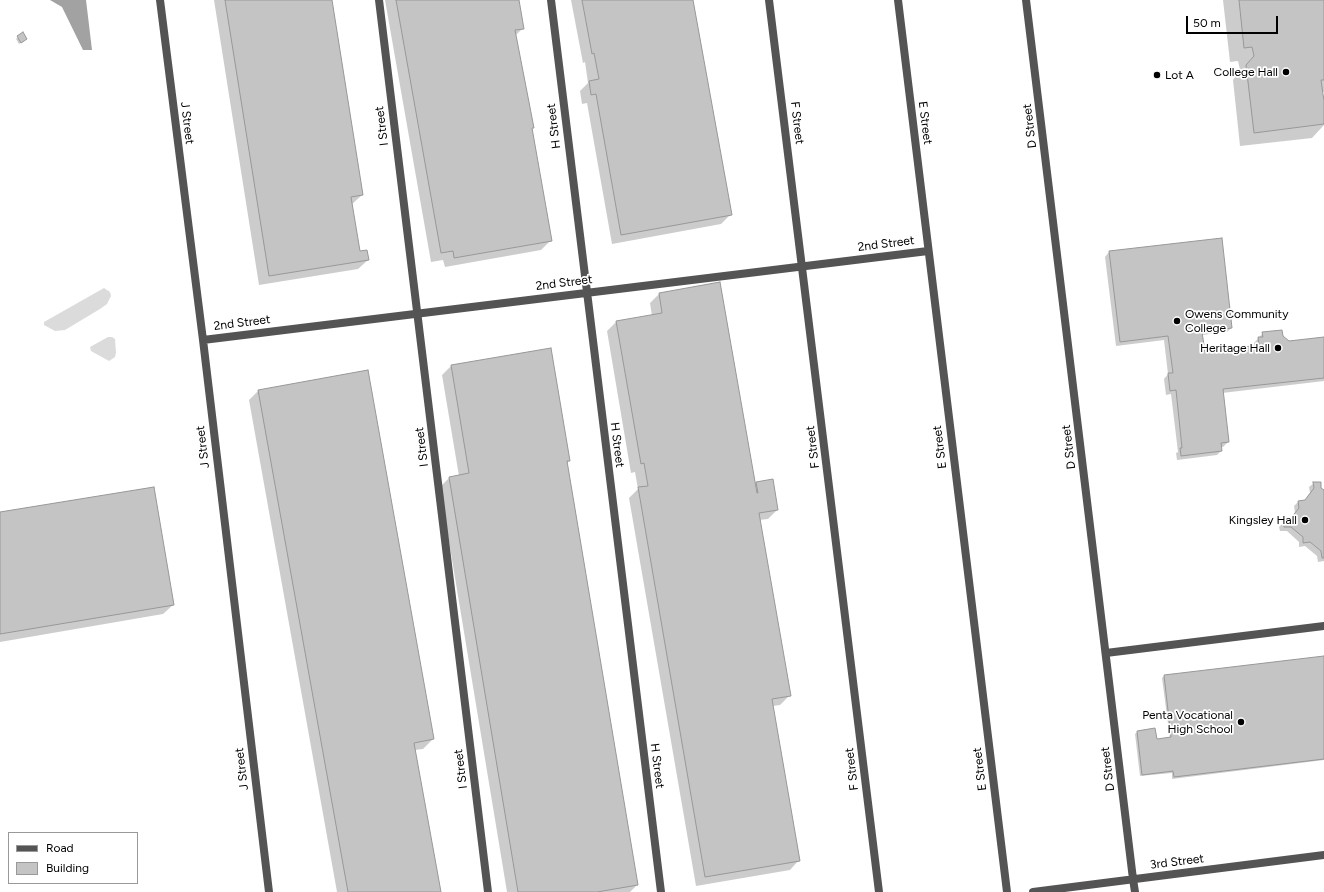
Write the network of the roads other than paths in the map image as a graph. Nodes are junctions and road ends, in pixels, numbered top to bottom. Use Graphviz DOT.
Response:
graph roads {
  1 [pos="160,0"];
  2 [pos="379,0"];
  3 [pos="551,0"];
  4 [pos="770,0"];
  5 [pos="898,0"];
  6 [pos="1026,0"];
  7 [pos="928,251"];
  8 [pos="803,266"];
  9 [pos="586,292"];
  10 [pos="417,312"];
  11 [pos="203,340"];
  12 [pos="1324,626"];
  13 [pos="1106,653"];
  14 [pos="1324,856"];
  15 [pos="1133,879"];
  16 [pos="269,892"];
  17 [pos="488,892"];
  18 [pos="661,892"];
  19 [pos="879,892"];
  20 [pos="1007,892"];
  21 [pos="1033,892"];
  22 [pos="1135,892"];
  1 -- 11 [label="street, J Street"];
  2 -- 10 [label="street, I Street"];
  3 -- 9 [label="street, H Street"];
  4 -- 8 [label="street, F Street"];
  5 -- 7 [label="street, E Street"];
  6 -- 13 [label="street, D Street"];
  7 -- 8 [label="street, 2nd Street"];
  7 -- 20 [label="street, E Street"];
  8 -- 9 [label="street, 2nd Street"];
  8 -- 19 [label="street, F Street"];
  9 -- 10 [label="street, 2nd Street"];
  9 -- 18 [label="street, H Street"];
  10 -- 11 [label="street, 2nd Street"];
  10 -- 17 [label="street, I Street"];
  11 -- 16 [label="street, J Street"];
  12 -- 13 [label="street"];
  13 -- 15 [label="street, D Street"];
  14 -- 15 [label="street, 3rd Street"];
  15 -- 21 [label="street, 3rd Street"];
  15 -- 22 [label="street, D Street"];
}
